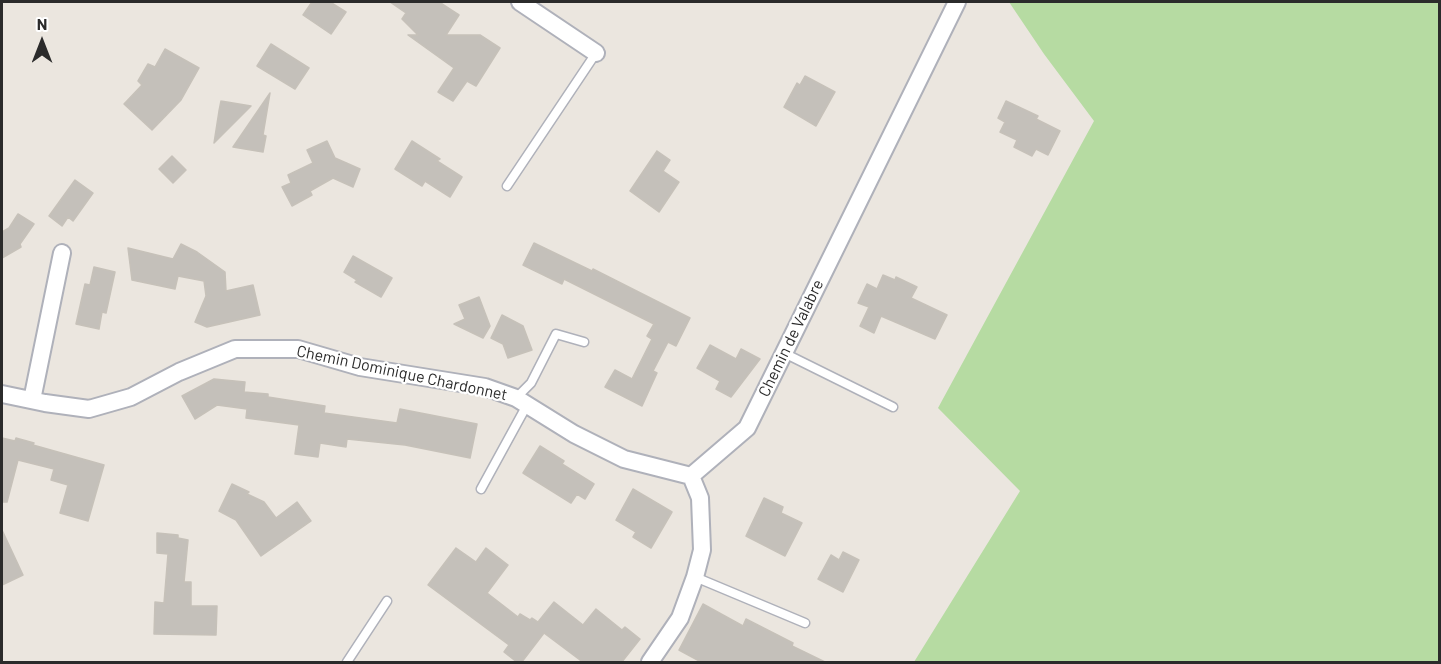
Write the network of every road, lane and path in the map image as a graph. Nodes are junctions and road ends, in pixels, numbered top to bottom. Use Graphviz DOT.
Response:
graph roads {
  1 [pos="520,2"];
  2 [pos="957,2"];
  3 [pos="596,53"];
  4 [pos="507,186"];
  5 [pos="62,253"];
  6 [pos="584,342"];
  7 [pos="784,353"];
  8 [pos="2,394"];
  9 [pos="32,400"];
  10 [pos="521,401"];
  11 [pos="893,407"];
  12 [pos="691,476"];
  13 [pos="481,489"];
  14 [pos="695,577"];
  15 [pos="387,602"];
  16 [pos="805,623"];
  17 [pos="347,663"];
  18 [pos="650,663"];
  1 -- 3 [label="street"];
  2 -- 7 [label="street, Chemin de Valabre"];
  3 -- 4 [label="lane"];
  5 -- 9 [label="street"];
  6 -- 10 [label="lane"];
  7 -- 11 [label="lane"];
  7 -- 12 [label="street, Chemin de Valabre"];
  8 -- 9 [label="street, Chemin Dominique Chardonnet"];
  9 -- 10 [label="street, Chemin Dominique Chardonnet"];
  10 -- 12 [label="street, Chemin Dominique Chardonnet"];
  10 -- 13 [label="lane"];
  12 -- 14 [label="street"];
  14 -- 16 [label="lane"];
  14 -- 18 [label="street"];
  15 -- 17 [label="lane"];
}
